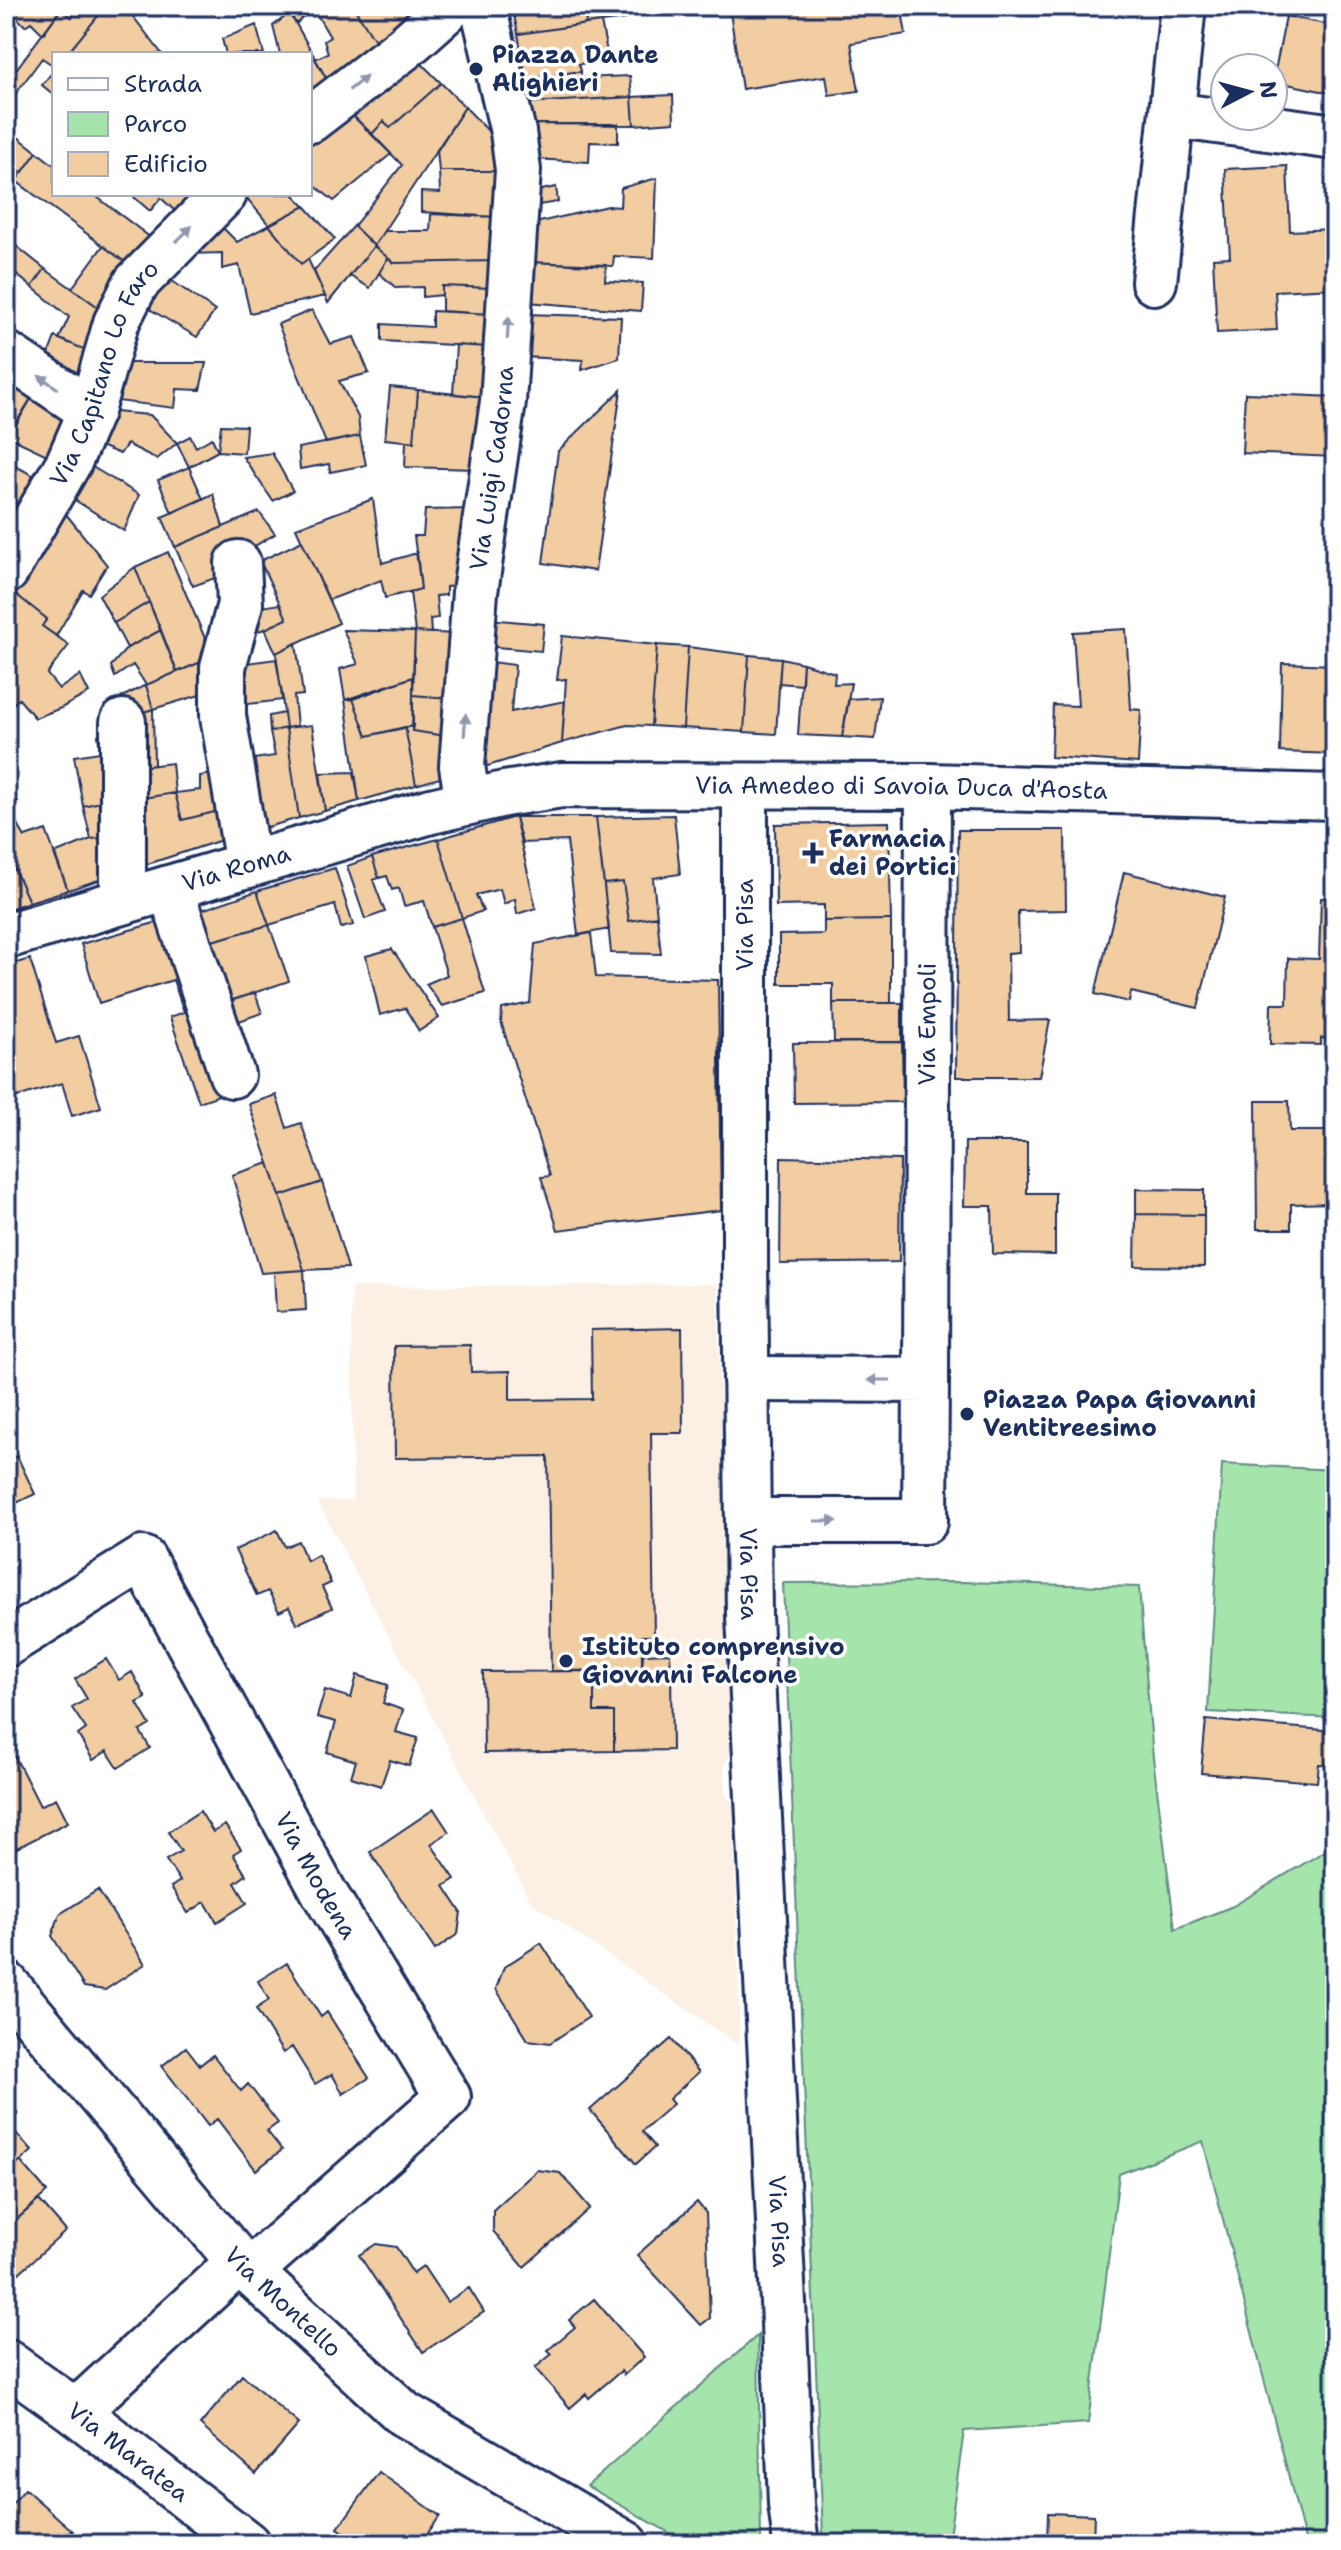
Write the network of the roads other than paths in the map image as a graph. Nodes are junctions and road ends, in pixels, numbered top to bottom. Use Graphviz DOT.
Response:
graph roads {
  1 [pos="451,6"];
  2 [pos="483,6"];
  3 [pos="1183,6"];
  4 [pos="1172,115"];
  5 [pos="312,118"];
  6 [pos="1335,137"];
  7 [pos="222,196"];
  8 [pos="1154,282"];
  9 [pos="6,354"];
  10 [pos="91,411"];
  11 [pos="238,563"];
  12 [pos="6,571"];
  13 [pos="123,722"];
  14 [pos="745,786"];
  15 [pos="928,786"];
  16 [pos="1335,797"];
  17 [pos="468,802"];
  18 [pos="248,865"];
  19 [pos="170,888"];
  20 [pos="123,902"];
  21 [pos="6,936"];
  22 [pos="232,1075"];
  23 [pos="746,1379"];
  24 [pos="926,1380"];
  25 [pos="748,1521"];
  26 [pos="6,1644"];
  27 [pos="6,1984"];
  28 [pos="244,2267"];
  29 [pos="6,2362"];
  30 [pos="76,2412"];
  31 [pos="789,2531"];
  32 [pos="247,2544"];
  33 [pos="626,2544"];
  5 -- 1 [label="street, one-way"];
  17 -- 2 [label="street, Via Luigi Cadorna, one-way"];
  3 -- 4 [label="street"];
  4 -- 6 [label="street"];
  4 -- 8 [label="street"];
  10 -- 7 [label="street, Via Capitano Lo Faro, one-way"];
  10 -- 9 [label="street, one-way"];
  10 -- 12 [label="street, Via Capitano Lo Faro"];
  11 -- 18 [label="street"];
  13 -- 20 [label="street"];
  14 -- 15 [label="street, Via Amedeo di Savoia Duca d'Aosta"];
  14 -- 17 [label="street, Via Amedeo di Savoia Duca d'Aosta"];
  14 -- 23 [label="street, Via Pisa"];
  15 -- 16 [label="street, Via Amedeo di Savoia Duca d'Aosta"];
  15 -- 24 [label="street, Via Empoli"];
  17 -- 18 [label="street, Via Roma"];
  18 -- 19 [label="street, Via Roma"];
  19 -- 20 [label="street, Via Roma"];
  19 -- 22 [label="street"];
  20 -- 21 [label="street, Via Roma"];
  24 -- 23 [label="street, one-way"];
  23 -- 25 [label="street, Via Pisa"];
  25 -- 24 [label="street, Via Empoli, one-way"];
  25 -- 31 [label="street, Via Pisa"];
  26 -- 28 [label="street, Via Modena"];
  27 -- 28 [label="street, Via Montello"];
  28 -- 30 [label="street"];
  28 -- 33 [label="street, Via Montello"];
  29 -- 30 [label="street, Via Maratea"];
  30 -- 32 [label="street, Via Maratea"];
}
